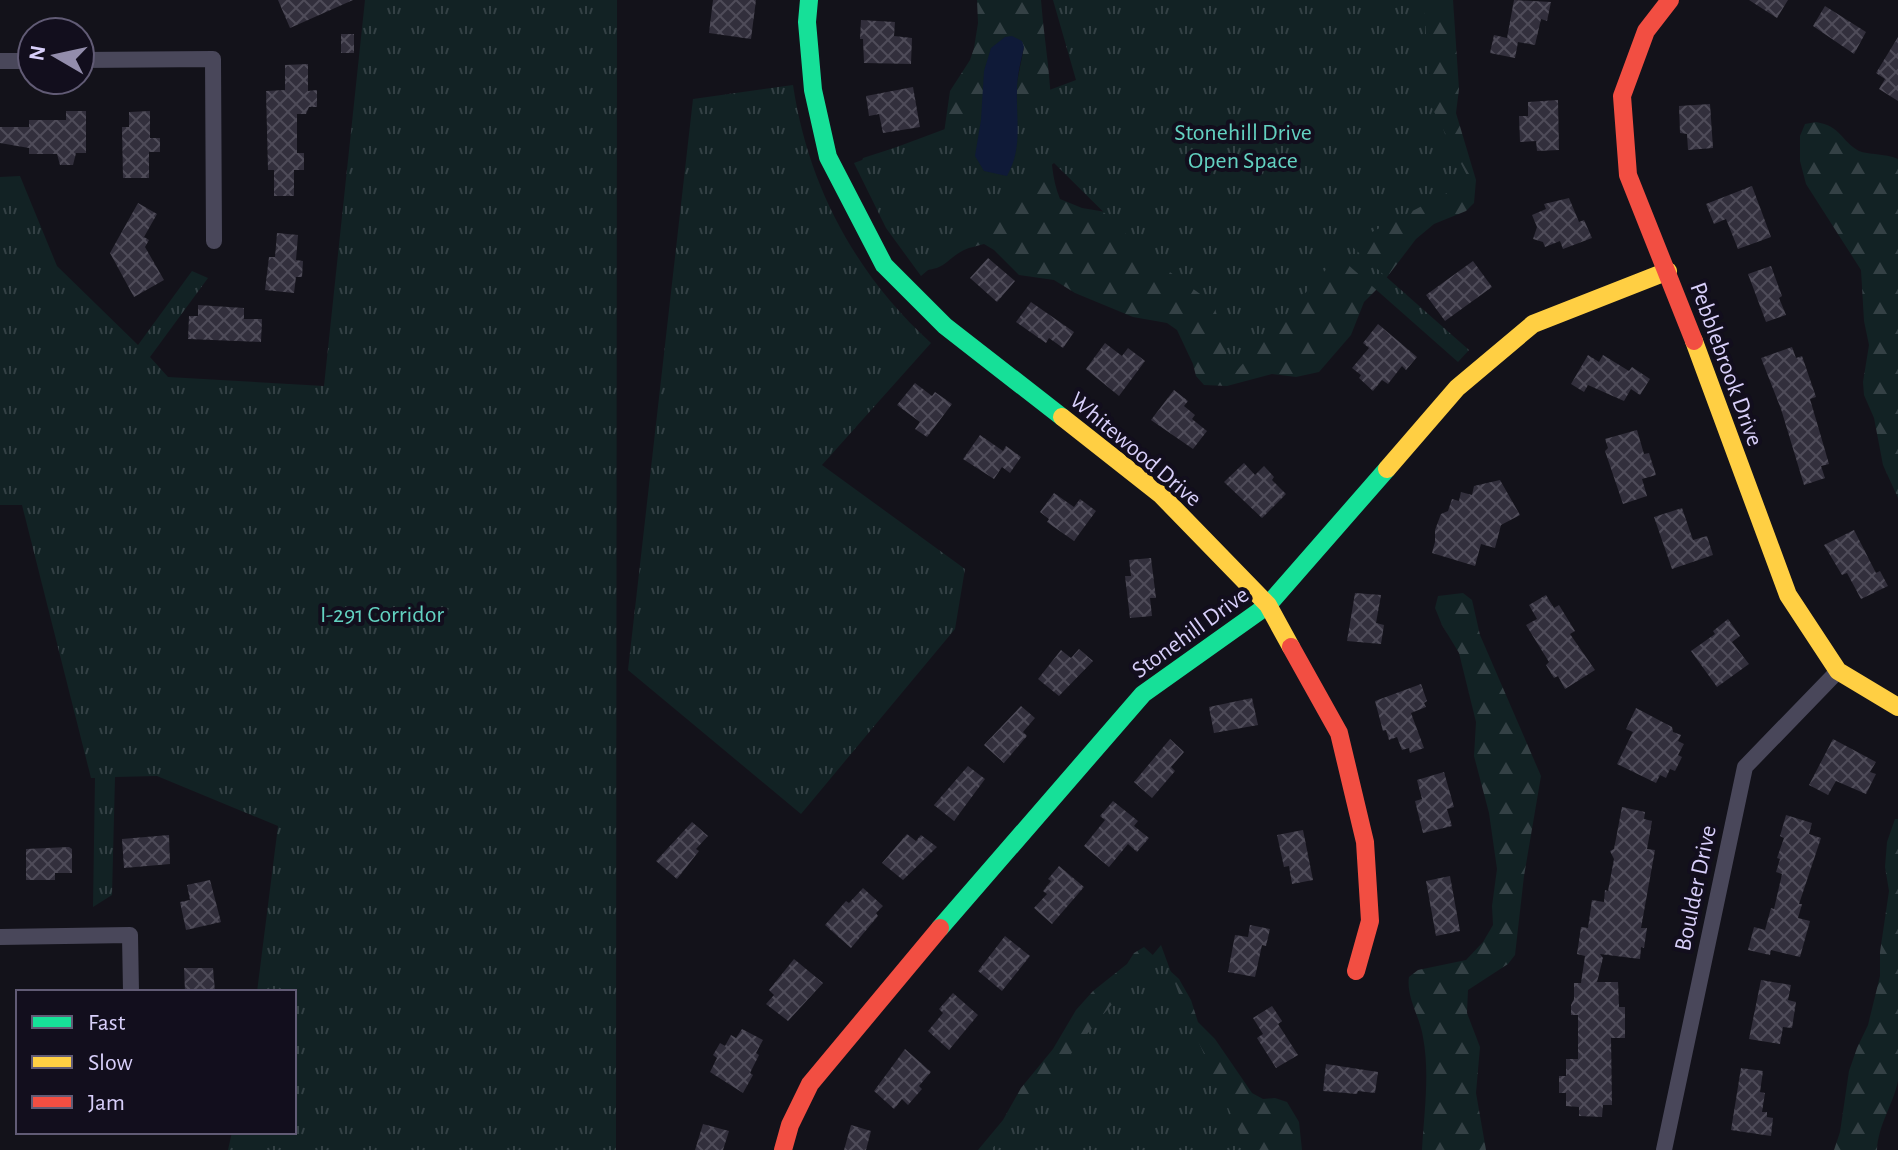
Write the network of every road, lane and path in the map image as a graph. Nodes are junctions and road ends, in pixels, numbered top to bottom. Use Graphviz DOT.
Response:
graph roads {
  1 [pos="809,0"];
  2 [pos="1670,0"];
  3 [pos="96,60"];
  4 [pos="214,241"];
  5 [pos="1668,271"];
  6 [pos="1268,605"];
  7 [pos="1838,671"];
  8 [pos="1898,707"];
  9 [pos="0,937"];
  10 [pos="1356,971"];
  11 [pos="131,990"];
  12 [pos="783,1150"];
  13 [pos="1664,1150"];
  1 -- 6 [label="street, Whitewood Drive"];
  2 -- 5 [label="street, Pebblebrook Drive"];
  3 -- 4 [label="street"];
  5 -- 6 [label="street, Stonehill Drive"];
  5 -- 7 [label="street, Pebblebrook Drive"];
  6 -- 10 [label="street, Whitewood Drive"];
  6 -- 12 [label="street, Stonehill Drive"];
  7 -- 8 [label="street, Pebblebrook Drive"];
  7 -- 13 [label="street, Boulder Drive"];
  9 -- 11 [label="street"];
}
